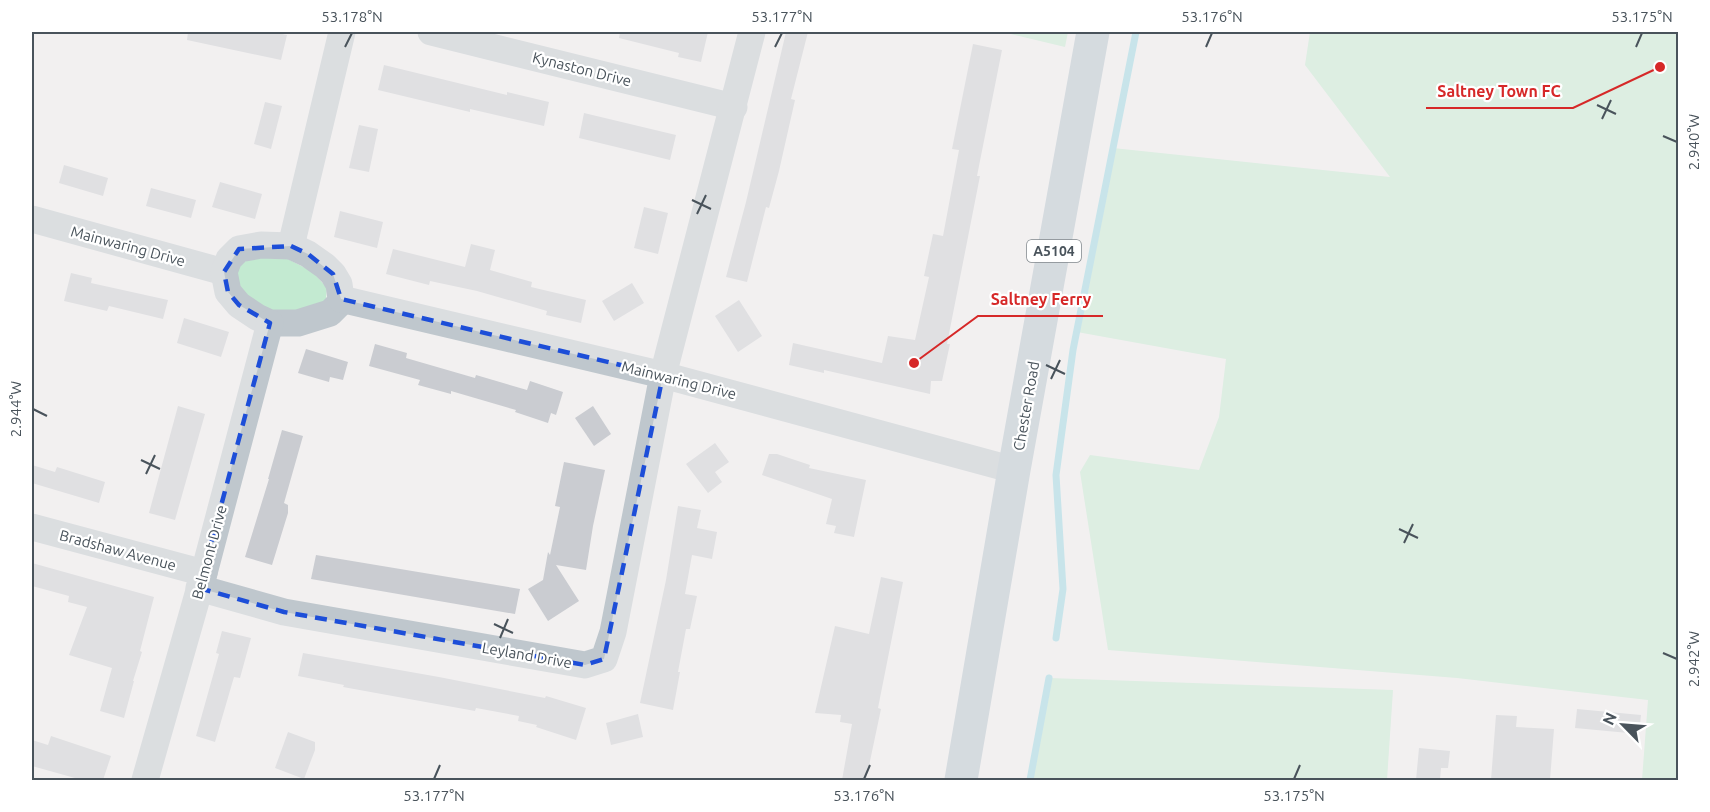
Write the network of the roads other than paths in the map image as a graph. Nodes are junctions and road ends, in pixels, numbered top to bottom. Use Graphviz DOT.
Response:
graph roads {
  1 [pos="342,32"];
  2 [pos="431,32"];
  3 [pos="752,32"];
  4 [pos="1093,32"];
  5 [pos="734,107"];
  6 [pos="32,219"];
  7 [pos="291,246"];
  8 [pos="224,273"];
  9 [pos="341,299"];
  10 [pos="270,323"];
  11 [pos="663,375"];
  12 [pos="1014,470"];
  13 [pos="32,527"];
  14 [pos="202,581"];
  15 [pos="145,780"];
  16 [pos="961,780"];
  1 -- 7 [label="street"];
  2 -- 5 [label="street, Kynaston Drive"];
  3 -- 5 [label="street"];
  4 -- 12 [label="main road, Chester Road / A5104"];
  5 -- 11 [label="street"];
  6 -- 8 [label="street, Mainwaring Drive"];
  7 -- 8 [label="street"];
  7 -- 9 [label="street"];
  8 -- 10 [label="street"];
  9 -- 10 [label="street"];
  9 -- 11 [label="street, Mainwaring Drive"];
  10 -- 14 [label="street, Belmont Drive"];
  11 -- 12 [label="street, Mainwaring Drive"];
  11 -- 14 [label="street, Leyland Drive"];
  12 -- 16 [label="main road, Chester Road / A5104"];
  13 -- 14 [label="street, Bradshaw Avenue"];
  14 -- 15 [label="street, Belmont Drive"];
}
